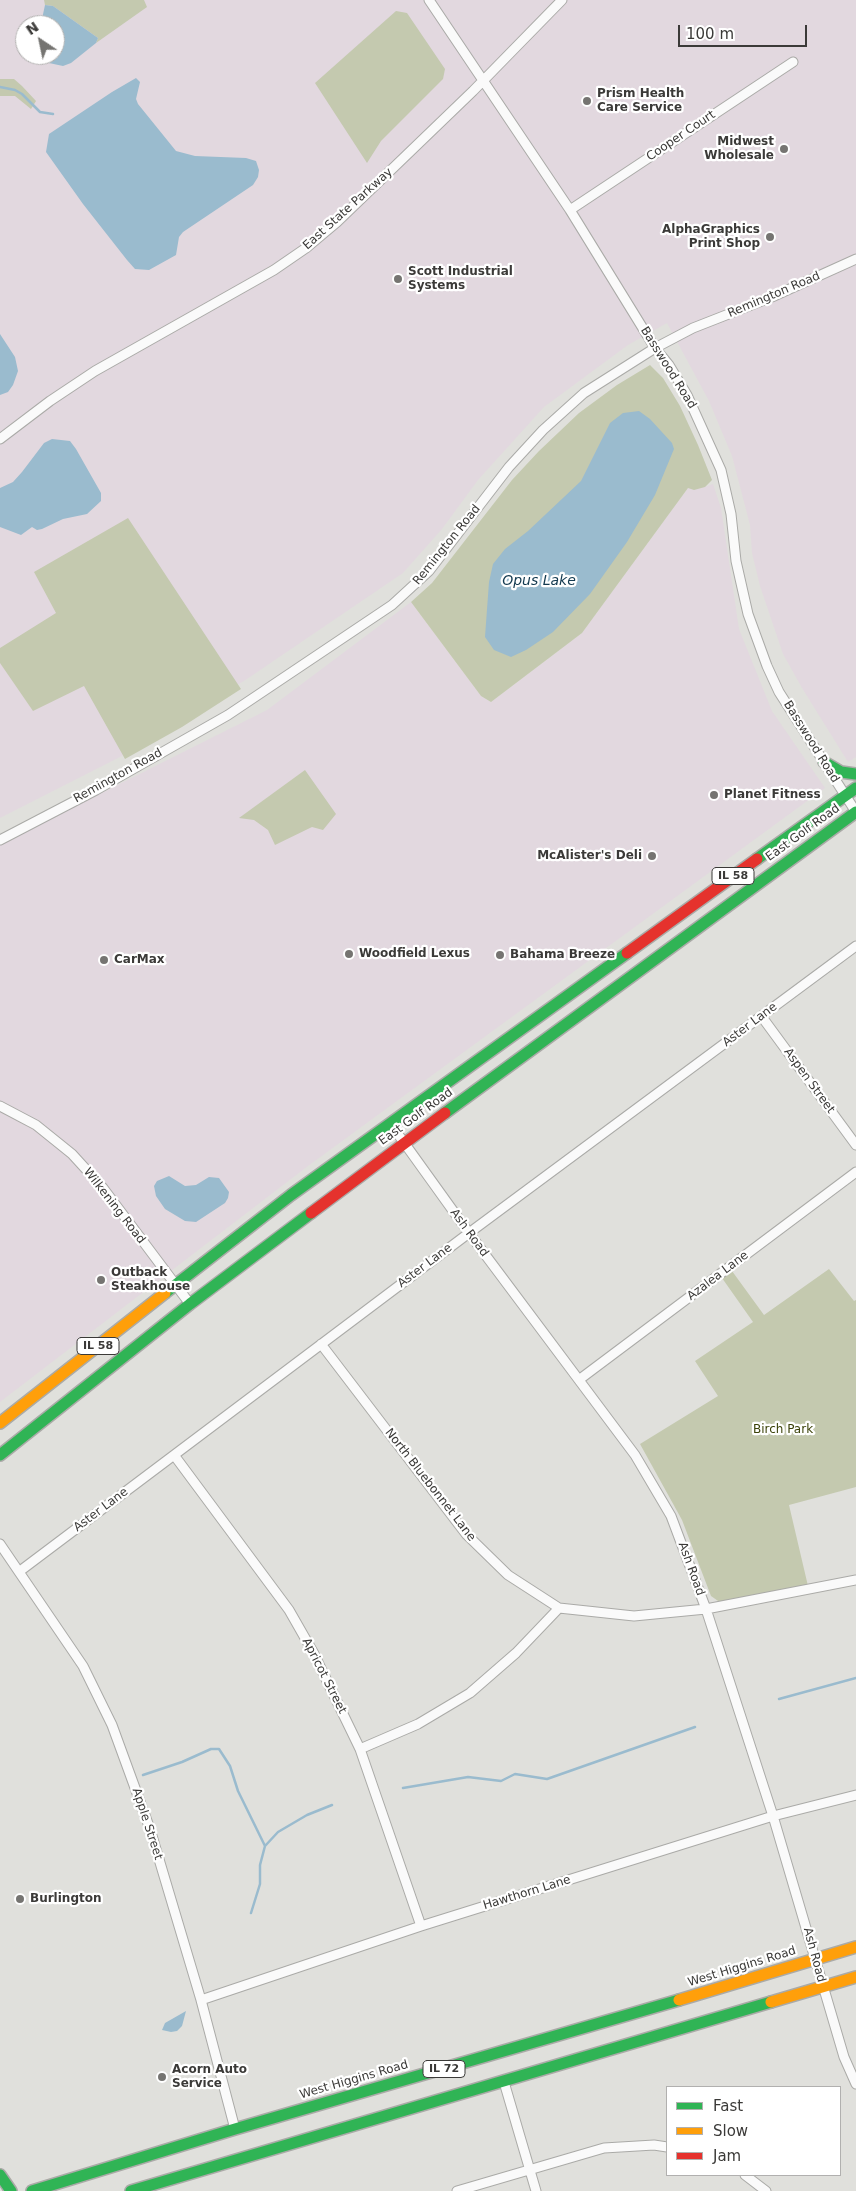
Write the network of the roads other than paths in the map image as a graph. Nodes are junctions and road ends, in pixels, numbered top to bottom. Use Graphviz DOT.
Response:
graph roads {
  1 [pos="429,0"];
  2 [pos="562,0"];
  3 [pos="793,62"];
  4 [pos="484,80"];
  5 [pos="570,210"];
  6 [pos="856,259"];
  7 [pos="655,348"];
  8 [pos="0,439"];
  9 [pos="824,762"];
  10 [pos="856,774"];
  11 [pos="856,788"];
  12 [pos="845,796"];
  13 [pos="856,812"];
  14 [pos="0,840"];
  15 [pos="856,946"];
  16 [pos="762,1017"];
  17 [pos="0,1106"];
  18 [pos="390,1123"];
  19 [pos="404,1143"];
  20 [pos="856,1145"];
  21 [pos="856,1172"];
  22 [pos="469,1233"];
  23 [pos="176,1286"];
  24 [pos="190,1304"];
  25 [pos="321,1344"];
  26 [pos="580,1379"];
  27 [pos="0,1423"];
  28 [pos="0,1455"];
  29 [pos="174,1455"];
  30 [pos="0,1544"];
  31 [pos="20,1571"];
  32 [pos="856,1580"];
  33 [pos="559,1608"];
  34 [pos="706,1609"];
  35 [pos="360,1749"];
  36 [pos="856,1794"];
  37 [pos="773,1816"];
  38 [pos="421,1926"];
  39 [pos="856,1947"];
  40 [pos="815,1959"];
  41 [pos="856,1977"];
  42 [pos="822,1987"];
  43 [pos="201,2000"];
  44 [pos="504,2082"];
  45 [pos="856,2084"];
  46 [pos="235,2129"];
  47 [pos="666,2147"];
  48 [pos="530,2170"];
  49 [pos="0,2175"];
  50 [pos="746,2176"];
  51 [pos="10,2191"];
  52 [pos="32,2191"];
  53 [pos="131,2191"];
  54 [pos="457,2191"];
  55 [pos="536,2191"];
  56 [pos="766,2191"];
  1 -- 4 [label="street, Basswood Road"];
  2 -- 4 [label="street, East State Parkway"];
  3 -- 5 [label="street, Cooper Court"];
  4 -- 5 [label="street, Basswood Road"];
  4 -- 8 [label="street, East State Parkway"];
  5 -- 7 [label="street, Basswood Road"];
  6 -- 7 [label="street, Remington Road"];
  7 -- 9 [label="street, Basswood Road"];
  7 -- 14 [label="street, Remington Road"];
  9 -- 10 [label="main road"];
  9 -- 12 [label="street, Basswood Road"];
  11 -- 12 [label="main road, East Golf Road / IL 58"];
  12 -- 13 [label="street, Basswood Road"];
  12 -- 18 [label="main road, East Golf Road / IL 58"];
  13 -- 19 [label="main road, East Golf Road / IL 58"];
  15 -- 16 [label="street, Aster Lane"];
  16 -- 20 [label="street, Aspen Street"];
  16 -- 22 [label="street, Aster Lane"];
  17 -- 23 [label="street, Wilkening Road"];
  18 -- 19 [label="street, Ash Road"];
  18 -- 23 [label="main road, East Golf Road / IL 58"];
  19 -- 22 [label="street, Ash Road"];
  19 -- 24 [label="main road, East Golf Road / IL 58"];
  21 -- 26 [label="street, Azalea Lane"];
  22 -- 25 [label="street, Aster Lane"];
  22 -- 26 [label="street, Ash Road"];
  23 -- 24 [label="street, Wilkening Road"];
  23 -- 27 [label="main road, East Golf Road / IL 58"];
  24 -- 28 [label="main road, East Golf Road / IL 58"];
  25 -- 29 [label="street, Aster Lane"];
  25 -- 33 [label="street, North Bluebonnet Lane"];
  26 -- 34 [label="street, Ash Road"];
  29 -- 31 [label="street, Aster Lane"];
  29 -- 35 [label="street, Apricot Street"];
  30 -- 31 [label="street, Apple Street"];
  31 -- 43 [label="street, Apple Street"];
  32 -- 34 [label="street, North Bluebonnet Lane"];
  33 -- 34 [label="street, North Bluebonnet Lane"];
  33 -- 35 [label="street"];
  34 -- 37 [label="street, Ash Road"];
  35 -- 38 [label="street, Apricot Street"];
  36 -- 37 [label="street, Hawthorn Lane"];
  37 -- 38 [label="street, Hawthorn Lane"];
  37 -- 40 [label="street, Ash Road"];
  38 -- 43 [label="street, Hawthorn Lane"];
  39 -- 40 [label="main road, West Higgins Road / IL 72"];
  40 -- 42 [label="street, Ash Road"];
  40 -- 46 [label="main road, West Higgins Road / IL 72"];
  41 -- 42 [label="main road, IL 72"];
  42 -- 44 [label="main road, IL 72"];
  42 -- 45 [label="street, Ash Road"];
  43 -- 46 [label="street, Apple Street"];
  44 -- 48 [label="street"];
  44 -- 53 [label="main road, IL 72"];
  46 -- 52 [label="main road, West Higgins Road / IL 72"];
  47 -- 48 [label="street"];
  48 -- 54 [label="street"];
  48 -- 55 [label="street"];
  49 -- 51 [label="main road"];
  50 -- 56 [label="street"];
}
